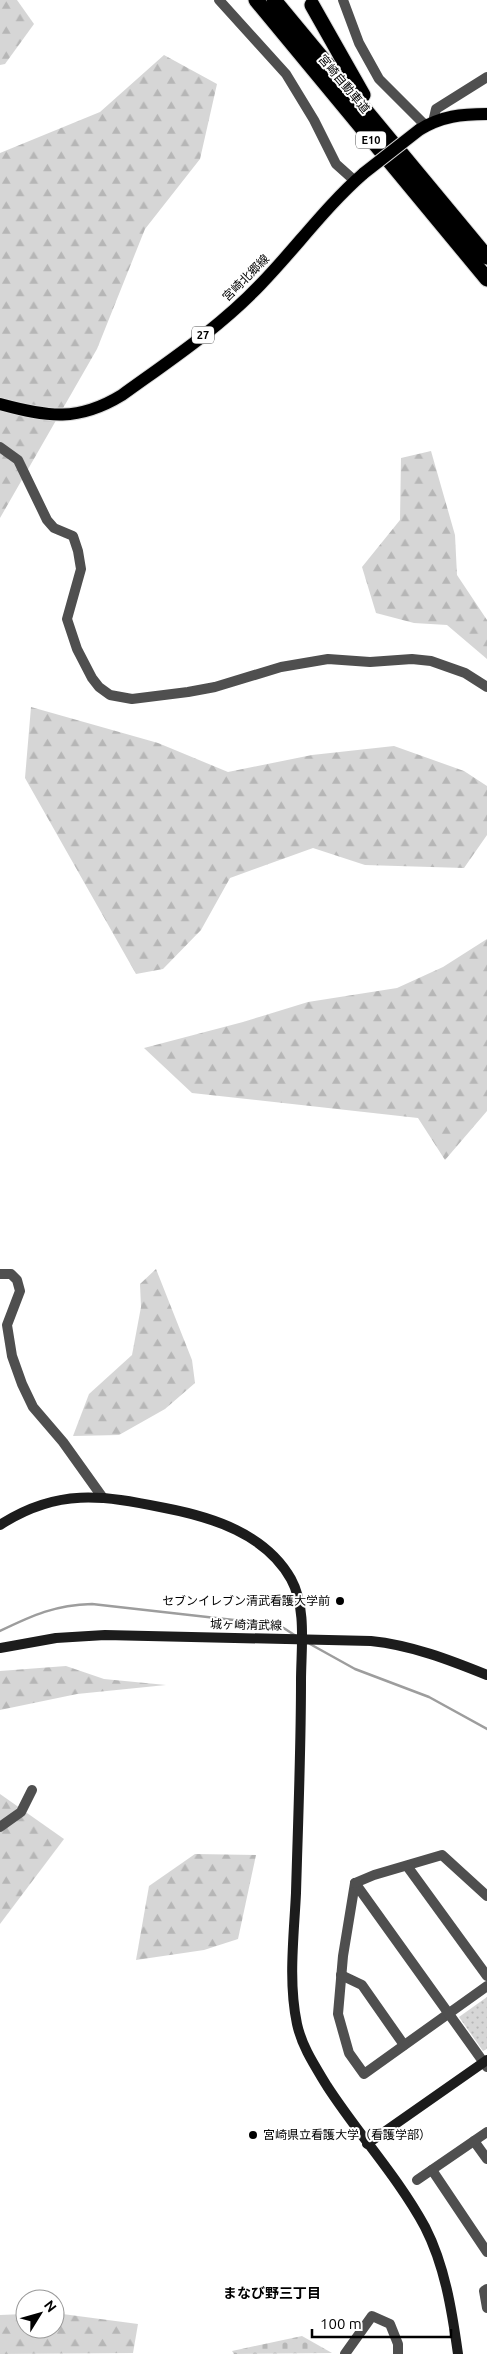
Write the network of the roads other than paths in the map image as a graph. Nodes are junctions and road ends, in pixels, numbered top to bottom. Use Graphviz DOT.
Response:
graph roads {
  1 [pos="219,0"];
  2 [pos="256,0"];
  3 [pos="274,0"];
  4 [pos="343,0"];
  5 [pos="312,6"];
  6 [pos="487,77"];
  7 [pos="487,114"];
  8 [pos="426,126"];
  9 [pos="359,177"];
  10 [pos="450,213"];
  11 [pos="487,257"];
  12 [pos="487,279"];
  13 [pos="0,404"];
  14 [pos="0,447"];
  15 [pos="487,687"];
  16 [pos="0,1274"];
  17 [pos="103,1498"];
  18 [pos="0,1525"];
  19 [pos="306,1638"];
  20 [pos="0,1648"];
  21 [pos="487,1675"];
  22 [pos="32,1790"];
  23 [pos="0,1826"];
  24 [pos="407,1866"];
  25 [pos="355,1883"];
  26 [pos="487,1896"];
  27 [pos="341,1975"];
  28 [pos="487,1976"];
  29 [pos="487,1986"];
  30 [pos="448,2013"];
  31 [pos="404,2045"];
  32 [pos="486,2063"];
  33 [pos="487,2132"];
  34 [pos="474,2141"];
  35 [pos="367,2144"];
  36 [pos="487,2159"];
  37 [pos="432,2170"];
  38 [pos="417,2180"];
  39 [pos="487,2252"];
  40 [pos="487,2289"];
  41 [pos="487,2308"];
  42 [pos="344,2354"];
  43 [pos="398,2354"];
  44 [pos="458,2354"];
  1 -- 9 [label="street"];
  2 -- 12 [label="highway, 宮崎自動車道 / E10"];
  3 -- 10 [label="highway, 宮崎自動車道 / E10"];
  4 -- 8 [label="street"];
  5 -- 10 [label="highway"];
  6 -- 8 [label="street"];
  7 -- 8 [label="main road, 宮崎北郷線 / 27"];
  8 -- 9 [label="main road, 宮崎北郷線 / 27, bridge"];
  9 -- 13 [label="main road, 宮崎北郷線 / 27"];
  10 -- 11 [label="highway, 宮崎自動車道 / E10"];
  14 -- 15 [label="street"];
  16 -- 17 [label="street"];
  17 -- 18 [label="street"];
  17 -- 19 [label="street"];
  19 -- 20 [label="street, 城ヶ崎清武線"];
  19 -- 21 [label="street, 城ヶ崎清武線"];
  19 -- 35 [label="street"];
  22 -- 23 [label="street"];
  24 -- 25 [label="street"];
  24 -- 26 [label="street"];
  24 -- 28 [label="street"];
  25 -- 27 [label="street"];
  25 -- 30 [label="street"];
  27 -- 31 [label="street"];
  27 -- 31 [label="street"];
  29 -- 30 [label="street"];
  30 -- 31 [label="street"];
  30 -- 32 [label="street"];
  32 -- 35 [label="street"];
  33 -- 34 [label="street"];
  34 -- 36 [label="street"];
  34 -- 37 [label="street"];
  35 -- 44 [label="street"];
  37 -- 38 [label="street"];
  37 -- 39 [label="street"];
  40 -- 41 [label="street"];
  42 -- 43 [label="street"];
}
